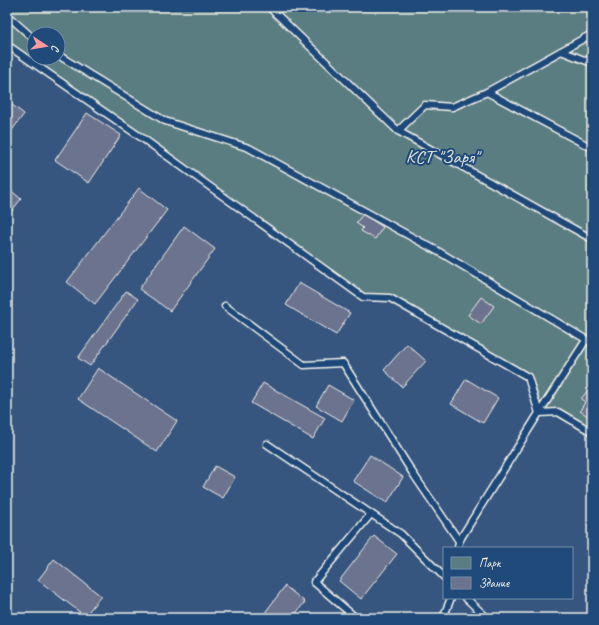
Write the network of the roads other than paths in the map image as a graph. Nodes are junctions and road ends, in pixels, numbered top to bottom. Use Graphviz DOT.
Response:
graph roads {
  1 [pos="269,7"];
  2 [pos="7,16"];
  3 [pos="26,32"];
  4 [pos="592,34"];
  5 [pos="7,45"];
  6 [pos="561,51"];
  7 [pos="66,60"];
  8 [pos="592,63"];
  9 [pos="486,92"];
  10 [pos="398,131"];
  11 [pos="592,148"];
  12 [pos="592,239"];
  13 [pos="225,306"];
  14 [pos="589,341"];
  15 [pos="539,413"];
  16 [pos="592,432"];
  17 [pos="267,444"];
  18 [pos="371,514"];
  19 [pos="458,545"];
  20 [pos="443,576"];
  21 [pos="451,599"];
  22 [pos="467,599"];
  23 [pos="356,618"];
  24 [pos="443,618"];
  25 [pos="487,618"];
  1 -- 10 [label="lane"];
  2 -- 3 [label="lane"];
  4 -- 6 [label="lane"];
  5 -- 15 [label="lane"];
  6 -- 8 [label="lane"];
  6 -- 9 [label="lane"];
  7 -- 14 [label="lane"];
  9 -- 10 [label="lane"];
  9 -- 11 [label="lane"];
  10 -- 12 [label="lane"];
  13 -- 19 [label="lane"];
  14 -- 15 [label="lane"];
  15 -- 16 [label="lane"];
  15 -- 19 [label="lane"];
  17 -- 18 [label="lane"];
  18 -- 20 [label="lane"];
  18 -- 23 [label="lane"];
  21 -- 24 [label="lane"];
  22 -- 25 [label="lane"];
}
